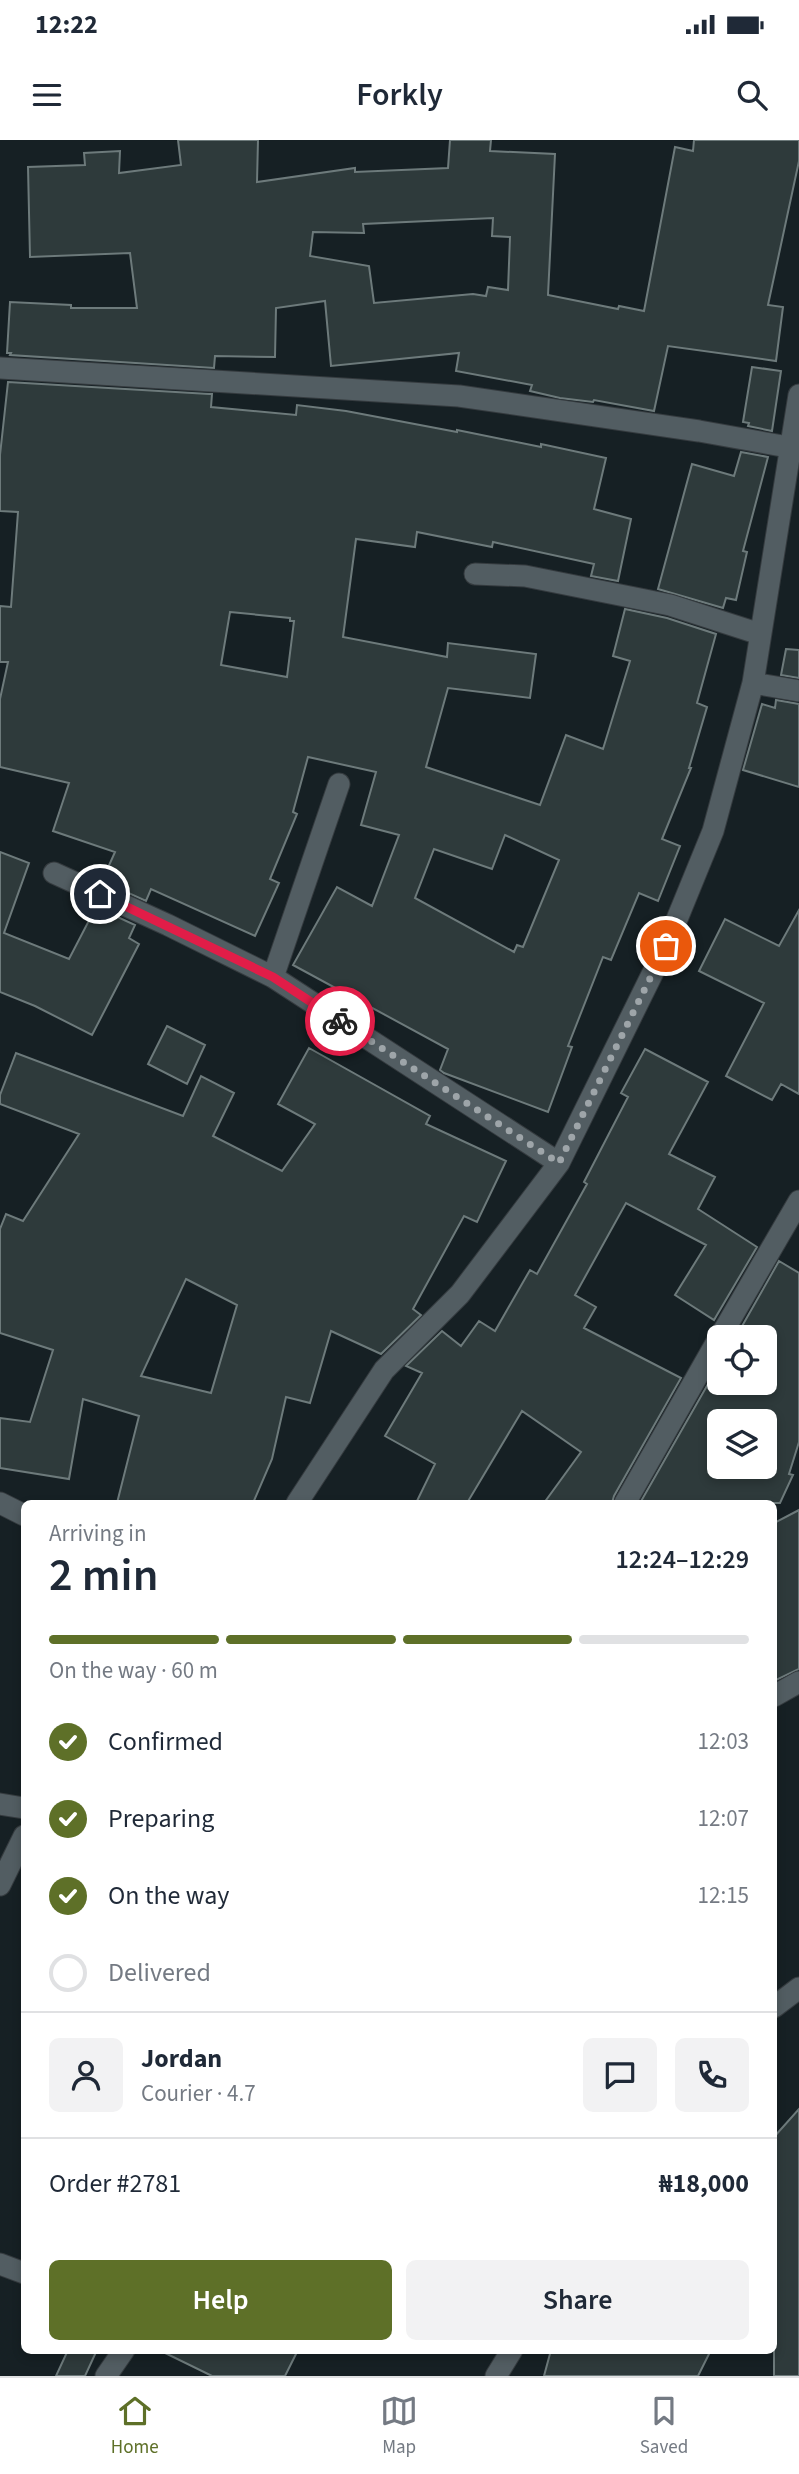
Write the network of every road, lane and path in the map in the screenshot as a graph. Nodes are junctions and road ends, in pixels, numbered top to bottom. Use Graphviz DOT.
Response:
graph roads {
  1 [pos="0,368"];
  2 [pos="799,395"];
  3 [pos="795,449"];
  4 [pos="475,574"];
  5 [pos="760,634"];
  6 [pos="753,682"];
  7 [pos="799,691"];
  8 [pos="339,784"];
  9 [pos="54,873"];
  10 [pos="273,977"];
  11 [pos="559,1163"];
  12 [pos="799,1202"];
  13 [pos="726,1325"];
  14 [pos="707,1358"];
  15 [pos="300,1500"];
  16 [pos="627,1500"];
  17 [pos="0,1503"];
  18 [pos="21,1514"];
  19 [pos="799,1682"];
  20 [pos="777,1694"];
  21 [pos="0,1804"];
  22 [pos="21,1808"];
  23 [pos="21,1842"];
  24 [pos="0,1885"];
  25 [pos="799,1988"];
  26 [pos="777,2005"];
  27 [pos="0,2264"];
  28 [pos="21,2272"];
  29 [pos="121,2354"];
  30 [pos="510,2354"];
  31 [pos="106,2376"];
  32 [pos="496,2376"];
  1 -- 3 [label="street"];
  2 -- 3 [label="street"];
  3 -- 5 [label="street"];
  4 -- 5 [label="street"];
  5 -- 6 [label="street"];
  6 -- 7 [label="street"];
  6 -- 11 [label="street"];
  8 -- 10 [label="street"];
  9 -- 10 [label="street"];
  10 -- 11 [label="street"];
  11 -- 15 [label="street"];
  12 -- 13 [label="street"];
  14 -- 16 [label="street"];
  17 -- 18 [label="street"];
  19 -- 20 [label="street"];
  21 -- 22 [label="street"];
  23 -- 24 [label="street"];
  25 -- 26 [label="street"];
  27 -- 28 [label="street"];
  29 -- 31 [label="street"];
  30 -- 32 [label="street"];
}
